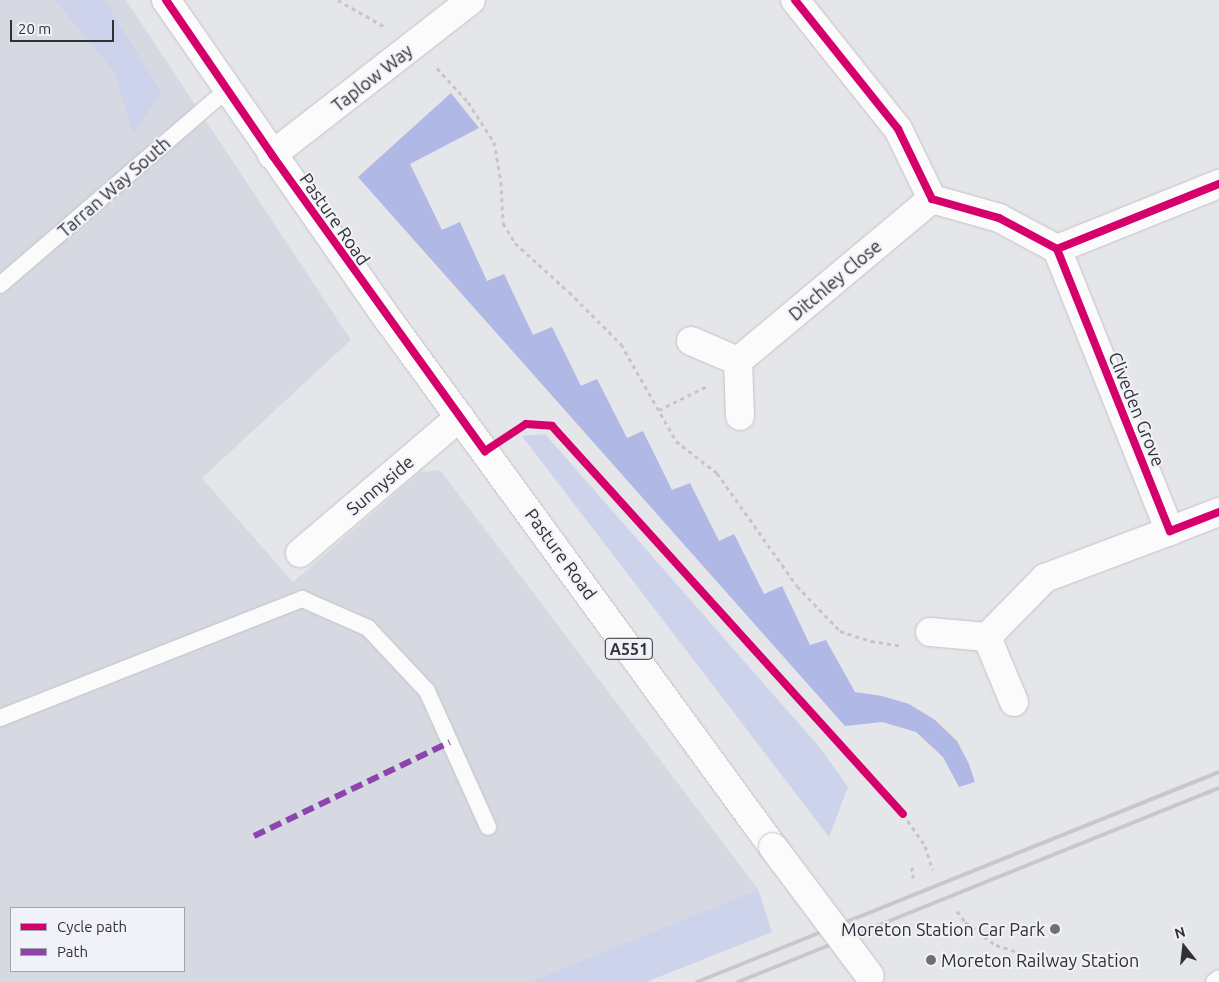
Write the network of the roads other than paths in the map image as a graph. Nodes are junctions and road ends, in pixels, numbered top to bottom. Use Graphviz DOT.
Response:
graph roads {
  1 [pos="166,0"];
  2 [pos="471,0"];
  3 [pos="795,0"];
  4 [pos="227,90"];
  5 [pos="272,155"];
  6 [pos="1219,184"];
  7 [pos="932,199"];
  8 [pos="1057,249"];
  9 [pos="0,285"];
  10 [pos="692,341"];
  11 [pos="738,361"];
  12 [pos="740,416"];
  13 [pos="460,417"];
  14 [pos="1219,512"];
  15 [pos="1170,531"];
  16 [pos="300,552"];
  17 [pos="930,632"];
  18 [pos="987,637"];
  19 [pos="1014,702"];
  20 [pos="0,718"];
  21 [pos="488,827"];
  22 [pos="1219,978"];
  23 [pos="872,979"];
  24 [pos="1214,982"];
  1 -- 4 [label="street, Pasture Road / A551"];
  2 -- 5 [label="street, Taplow Way"];
  3 -- 7 [label="street"];
  4 -- 5 [label="street, Pasture Road / A551"];
  4 -- 9 [label="lane, Tarran Way South"];
  5 -- 13 [label="street, Pasture Road / A551"];
  6 -- 8 [label="street"];
  7 -- 8 [label="street"];
  7 -- 11 [label="street, Ditchley Close"];
  8 -- 15 [label="street, Cliveden Grove"];
  10 -- 11 [label="street"];
  11 -- 12 [label="street"];
  13 -- 16 [label="street, Sunnyside"];
  13 -- 23 [label="street, Pasture Road / A551, bridge"];
  14 -- 15 [label="street"];
  15 -- 18 [label="street"];
  17 -- 18 [label="street"];
  18 -- 19 [label="street"];
  20 -- 21 [label="lane"];
  22 -- 24 [label="lane"];
}
